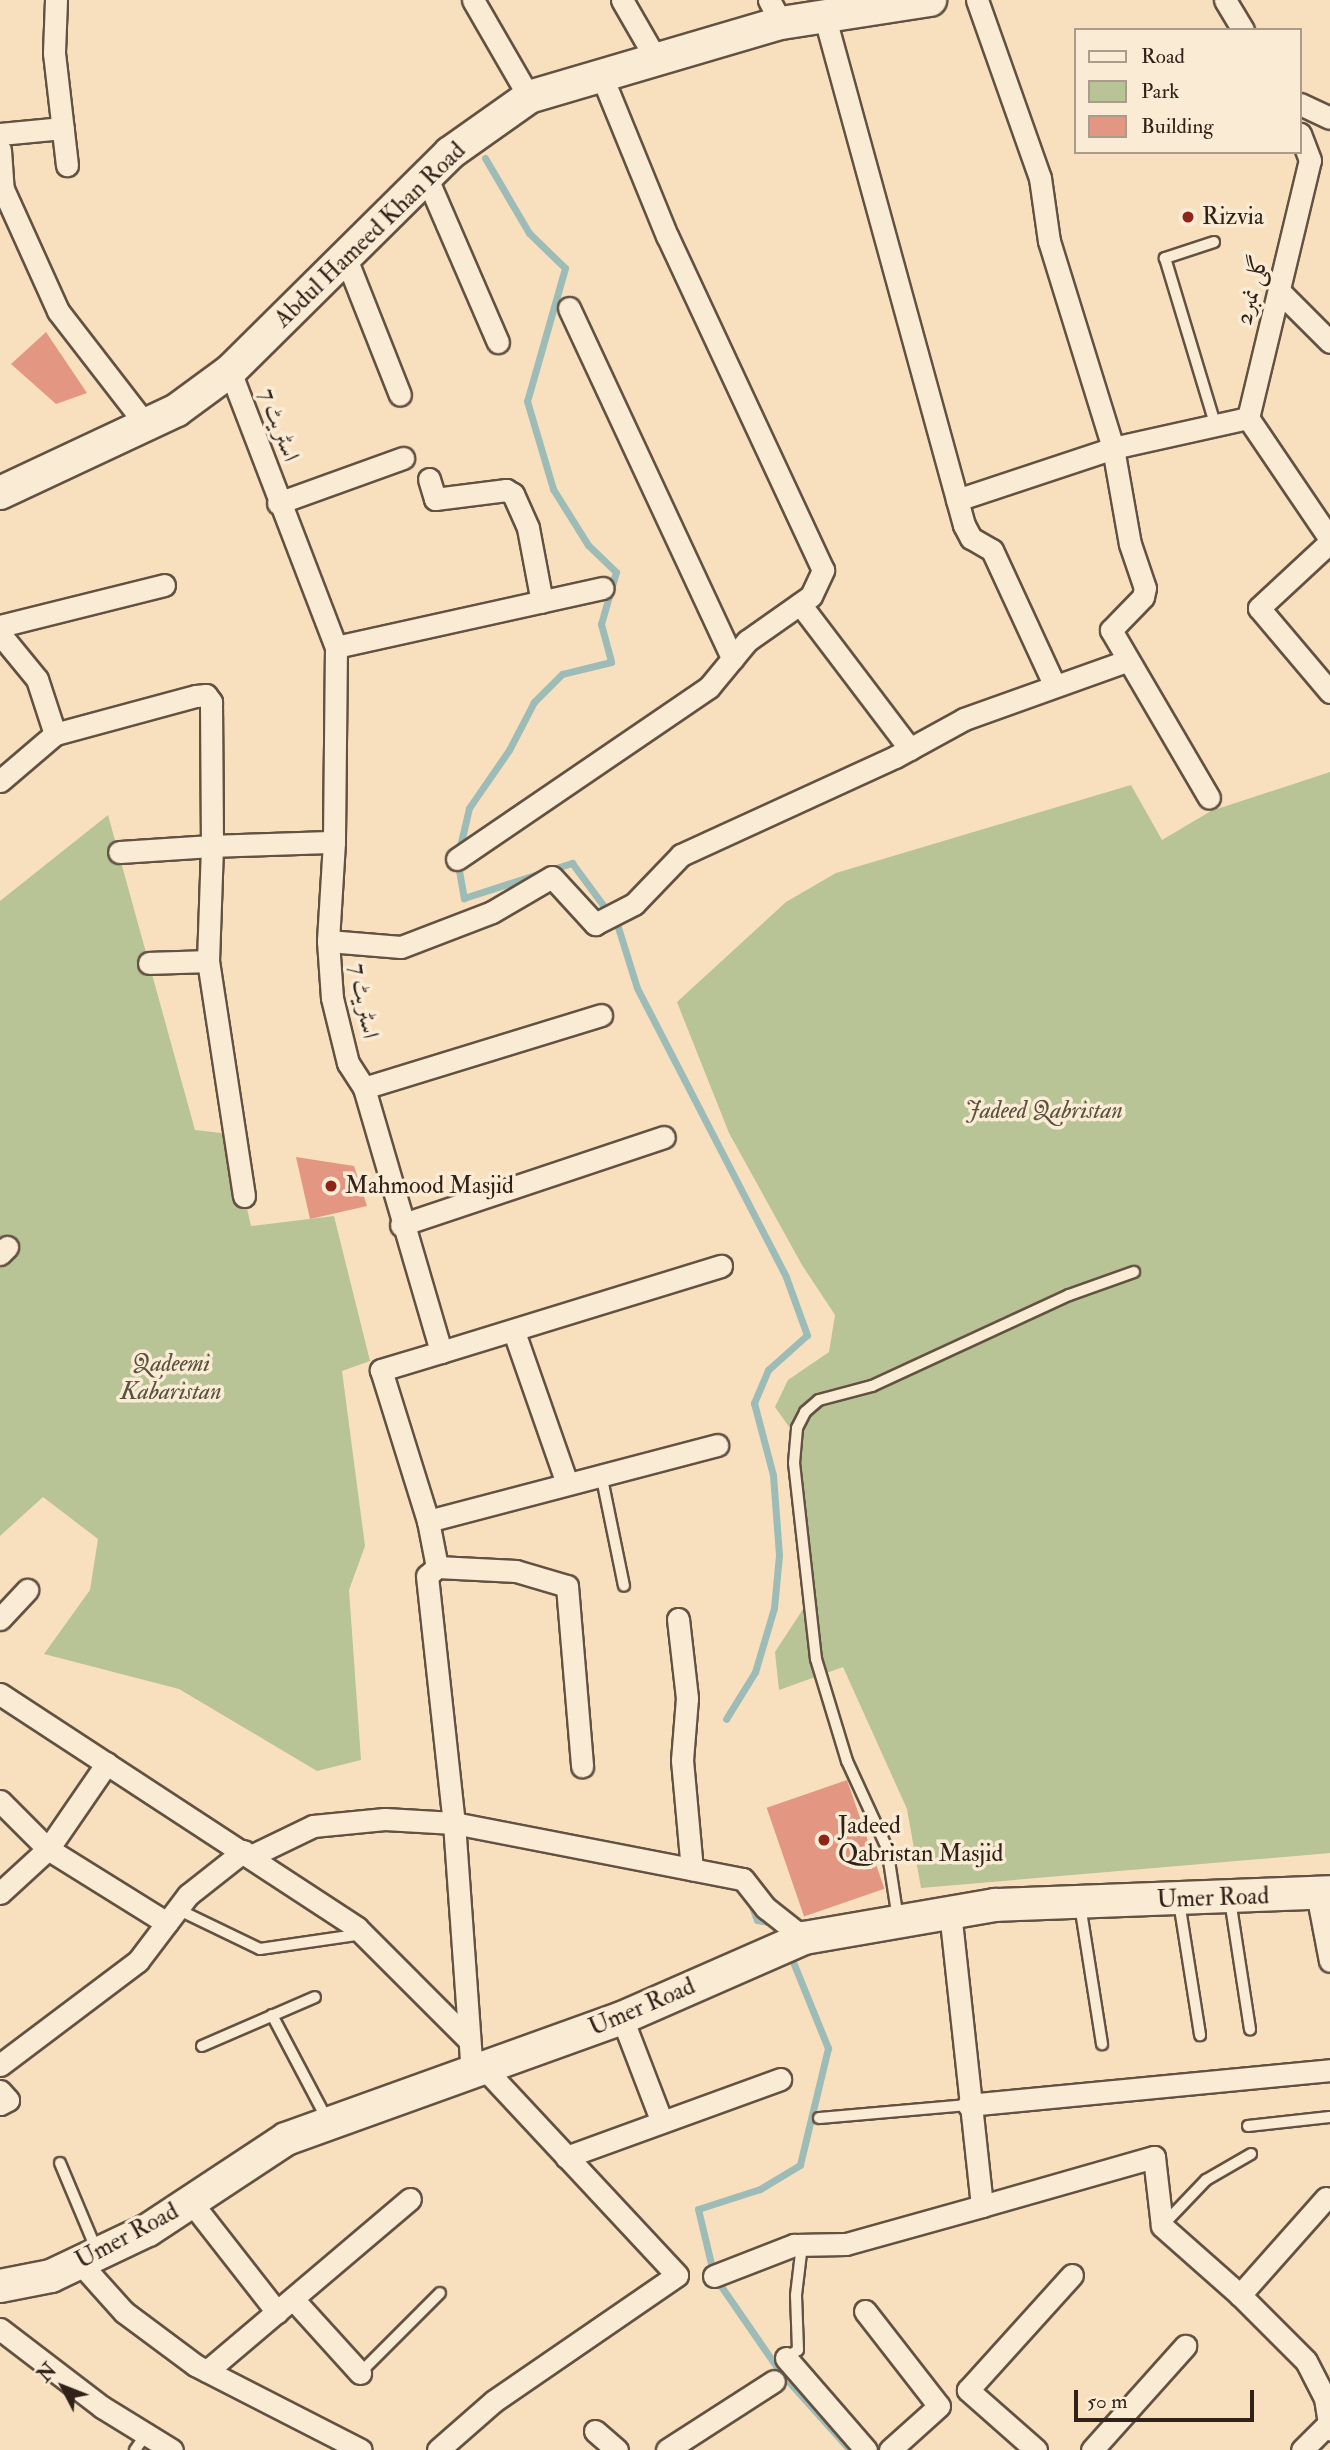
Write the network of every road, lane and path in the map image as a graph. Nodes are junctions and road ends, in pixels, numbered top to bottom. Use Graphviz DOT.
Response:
graph roads {
  1 [pos="57,0"];
  2 [pos="472,0"];
  3 [pos="622,0"];
  4 [pos="930,0"];
  5 [pos="977,0"];
  6 [pos="1226,0"];
  7 [pos="775,11"];
  8 [pos="825,18"];
  9 [pos="1242,28"];
  10 [pos="656,59"];
  11 [pos="601,74"];
  12 [pos="529,97"];
  13 [pos="1302,105"];
  14 [pos="1330,118"];
  15 [pos="63,128"];
  16 [pos="0,134"];
  17 [pos="1302,139"];
  18 [pos="0,150"];
  19 [pos="67,166"];
  20 [pos="426,176"];
  21 [pos="1214,242"];
  22 [pos="345,256"];
  23 [pos="1279,291"];
  24 [pos="569,308"];
  25 [pos="1325,330"];
  26 [pos="498,342"];
  27 [pos="230,371"];
  28 [pos="400,395"];
  29 [pos="1248,418"];
  30 [pos="1215,424"];
  31 [pos="146,425"];
  32 [pos="1114,448"];
  33 [pos="403,458"];
  34 [pos="429,479"];
  35 [pos="0,493"];
  36 [pos="957,500"];
  37 [pos="278,503"];
  38 [pos="1330,540"];
  39 [pos="164,585"];
  40 [pos="603,589"];
  41 [pos="542,602"];
  42 [pos="800,604"];
  43 [pos="0,626"];
  44 [pos="0,634"];
  45 [pos="336,646"];
  46 [pos="733,659"];
  47 [pos="1126,661"];
  48 [pos="1054,684"];
  49 [pos="1330,692"];
  50 [pos="55,734"];
  51 [pos="910,749"];
  52 [pos="0,781"];
  53 [pos="1209,798"];
  54 [pos="334,842"];
  55 [pos="212,846"];
  56 [pos="119,852"];
  57 [pos="457,859"];
  58 [pos="328,941"];
  59 [pos="208,961"];
  60 [pos="149,963"];
  61 [pos="601,1015"];
  62 [pos="364,1088"];
  63 [pos="664,1137"];
  64 [pos="244,1196"];
  65 [pos="401,1225"];
  66 [pos="722,1266"];
  67 [pos="1134,1272"];
  68 [pos="514,1332"];
  69 [pos="441,1352"];
  70 [pos="717,1445"];
  71 [pos="601,1474"];
  72 [pos="567,1483"];
  73 [pos="428,1521"];
  74 [pos="437,1567"];
  75 [pos="624,1586"];
  76 [pos="27,1590"];
  77 [pos="0,1619"];
  78 [pos="678,1619"];
  79 [pos="0,1694"];
  80 [pos="107,1762"];
  81 [pos="583,1766"];
  82 [pos="0,1801"];
  83 [pos="454,1823"];
  84 [pos="48,1849"];
  85 [pos="247,1854"];
  86 [pos="692,1870"];
  87 [pos="0,1893"];
  88 [pos="1324,1893"];
  89 [pos="1230,1898"];
  90 [pos="1179,1899"];
  91 [pos="1080,1902"];
  92 [pos="950,1913"];
  93 [pos="172,1916"];
  94 [pos="898,1922"];
  95 [pos="363,1934"];
  96 [pos="804,1938"];
  97 [pos="1330,1961"];
  98 [pos="315,1997"];
  99 [pos="272,2015"];
  100 [pos="622,2018"];
  101 [pos="1250,2029"];
  102 [pos="1200,2035"];
  103 [pos="469,2040"];
  104 [pos="1102,2044"];
  105 [pos="202,2046"];
  106 [pos="0,2065"];
  107 [pos="1330,2070"];
  108 [pos="479,2071"];
  109 [pos="780,2079"];
  110 [pos="0,2091"];
  111 [pos="0,2104"];
  112 [pos="968,2105"];
  113 [pos="819,2118"];
  114 [pos="1330,2118"];
  115 [pos="662,2122"];
  116 [pos="329,2124"];
  117 [pos="1248,2126"];
  118 [pos="1251,2154"];
  119 [pos="566,2157"];
  120 [pos="60,2163"];
  121 [pos="1325,2198"];
  122 [pos="410,2199"];
  123 [pos="191,2202"];
  124 [pos="982,2206"];
  125 [pos="1163,2225"];
  126 [pos="802,2245"];
  127 [pos="89,2258"];
  128 [pos="1072,2274"];
  129 [pos="714,2276"];
  130 [pos="0,2286"];
  131 [pos="440,2293"];
  132 [pos="1240,2295"];
  133 [pos="285,2305"];
  134 [pos="865,2311"];
  135 [pos="0,2329"];
  136 [pos="1185,2346"];
  137 [pos="786,2358"];
  138 [pos="207,2371"];
  139 [pos="360,2373"];
  140 [pos="774,2381"];
  141 [pos="1329,2427"];
  142 [pos="595,2431"];
  143 [pos="140,2442"];
  144 [pos="172,2450"];
  145 [pos="361,2450"];
  146 [pos="438,2450"];
  147 [pos="617,2450"];
  148 [pos="667,2450"];
  149 [pos="866,2450"];
  150 [pos="890,2450"];
  151 [pos="1036,2450"];
  152 [pos="1092,2450"];
  153 [pos="1302,2450"];
  1 -- 15 [label="street"];
  2 -- 12 [label="street"];
  3 -- 10 [label="street"];
  4 -- 8 [label="street, Abdul Hameed Khan Road"];
  5 -- 32 [label="street"];
  6 -- 9 [label="street"];
  7 -- 8 [label="street, Abdul Hameed Khan Road"];
  7 -- 10 [label="street, Abdul Hameed Khan Road"];
  8 -- 36 [label="street"];
  10 -- 11 [label="street, Abdul Hameed Khan Road"];
  11 -- 12 [label="street, Abdul Hameed Khan Road"];
  11 -- 42 [label="street"];
  12 -- 20 [label="street, Abdul Hameed Khan Road"];
  13 -- 14 [label="street"];
  15 -- 16 [label="street"];
  15 -- 19 [label="street"];
  17 -- 23 [label="street, گلی نمبر2"];
  18 -- 31 [label="street"];
  20 -- 22 [label="street, Abdul Hameed Khan Road"];
  20 -- 26 [label="street"];
  21 -- 30 [label="lane"];
  22 -- 27 [label="street, Abdul Hameed Khan Road"];
  22 -- 28 [label="street"];
  23 -- 25 [label="street"];
  23 -- 29 [label="street, گلی نمبر2"];
  24 -- 46 [label="street"];
  27 -- 31 [label="street, Abdul Hameed Khan Road"];
  27 -- 37 [label="street, اسٹریٹ 7"];
  29 -- 30 [label="street"];
  29 -- 38 [label="street"];
  30 -- 32 [label="street"];
  31 -- 35 [label="street, Abdul Hameed Khan Road"];
  32 -- 36 [label="street"];
  32 -- 47 [label="street"];
  33 -- 37 [label="street"];
  34 -- 41 [label="street"];
  36 -- 48 [label="street"];
  37 -- 45 [label="street, اسٹریٹ 7"];
  38 -- 49 [label="street"];
  39 -- 43 [label="street"];
  40 -- 41 [label="street"];
  41 -- 45 [label="street"];
  42 -- 46 [label="street"];
  42 -- 51 [label="street"];
  44 -- 50 [label="street"];
  45 -- 54 [label="street, اسٹریٹ 7"];
  46 -- 57 [label="street"];
  47 -- 48 [label="street"];
  47 -- 53 [label="street"];
  48 -- 51 [label="street"];
  50 -- 52 [label="street"];
  50 -- 55 [label="street"];
  51 -- 58 [label="street"];
  54 -- 55 [label="street"];
  54 -- 58 [label="street, اسٹریٹ 7"];
  55 -- 56 [label="street"];
  55 -- 59 [label="street"];
  58 -- 62 [label="street, اسٹریٹ 7"];
  59 -- 60 [label="street"];
  59 -- 64 [label="street"];
  61 -- 62 [label="street"];
  62 -- 65 [label="street, اسٹریٹ 7"];
  63 -- 65 [label="street"];
  65 -- 69 [label="street, اسٹریٹ 7"];
  66 -- 68 [label="street"];
  67 -- 94 [label="lane"];
  68 -- 69 [label="street"];
  68 -- 72 [label="street"];
  69 -- 73 [label="street"];
  70 -- 71 [label="street"];
  71 -- 72 [label="street"];
  71 -- 75 [label="lane"];
  72 -- 73 [label="street"];
  73 -- 74 [label="street"];
  74 -- 81 [label="street"];
  74 -- 83 [label="street"];
  76 -- 77 [label="street"];
  78 -- 86 [label="street"];
  79 -- 80 [label="street"];
  80 -- 84 [label="street"];
  80 -- 85 [label="street"];
  82 -- 84 [label="street"];
  83 -- 85 [label="street"];
  83 -- 86 [label="street"];
  83 -- 103 [label="street"];
  84 -- 87 [label="street"];
  84 -- 93 [label="street"];
  85 -- 93 [label="street"];
  85 -- 95 [label="street"];
  86 -- 96 [label="street"];
  88 -- 89 [label="street, Umer Road"];
  88 -- 97 [label="street"];
  89 -- 90 [label="street, Umer Road"];
  89 -- 101 [label="lane"];
  90 -- 91 [label="street, Umer Road"];
  90 -- 102 [label="lane"];
  91 -- 92 [label="street, Umer Road"];
  91 -- 104 [label="lane"];
  92 -- 94 [label="street, Umer Road"];
  92 -- 112 [label="street"];
  93 -- 95 [label="lane"];
  93 -- 106 [label="street"];
  94 -- 96 [label="street, Umer Road"];
  95 -- 103 [label="street"];
  96 -- 100 [label="street, Umer Road"];
  98 -- 99 [label="lane"];
  99 -- 105 [label="lane"];
  99 -- 116 [label="lane"];
  100 -- 108 [label="street, Umer Road"];
  100 -- 115 [label="street"];
  103 -- 108 [label="street"];
  107 -- 112 [label="street"];
  108 -- 116 [label="street, Umer Road"];
  108 -- 119 [label="street"];
  109 -- 115 [label="street"];
  110 -- 111 [label="street"];
  112 -- 113 [label="lane"];
  112 -- 124 [label="street"];
  114 -- 117 [label="lane"];
  115 -- 119 [label="street"];
  116 -- 123 [label="street, Umer Road"];
  118 -- 125 [label="lane"];
  119 -- 146 [label="street"];
  120 -- 127 [label="lane"];
  121 -- 132 [label="street"];
  122 -- 133 [label="street"];
  123 -- 127 [label="street, Umer Road"];
  123 -- 133 [label="street"];
  124 -- 125 [label="street"];
  124 -- 126 [label="street"];
  125 -- 132 [label="street"];
  126 -- 129 [label="street"];
  126 -- 137 [label="lane"];
  127 -- 130 [label="street, Umer Road"];
  127 -- 138 [label="street"];
  128 -- 151 [label="street"];
  131 -- 139 [label="lane"];
  132 -- 141 [label="street"];
  133 -- 138 [label="street"];
  133 -- 139 [label="street"];
  134 -- 150 [label="street"];
  135 -- 143 [label="street"];
  136 -- 152 [label="street"];
  137 -- 149 [label="street"];
  138 -- 145 [label="street"];
  140 -- 148 [label="street"];
  141 -- 153 [label="street"];
  142 -- 147 [label="street"];
  143 -- 144 [label="street"];
}
